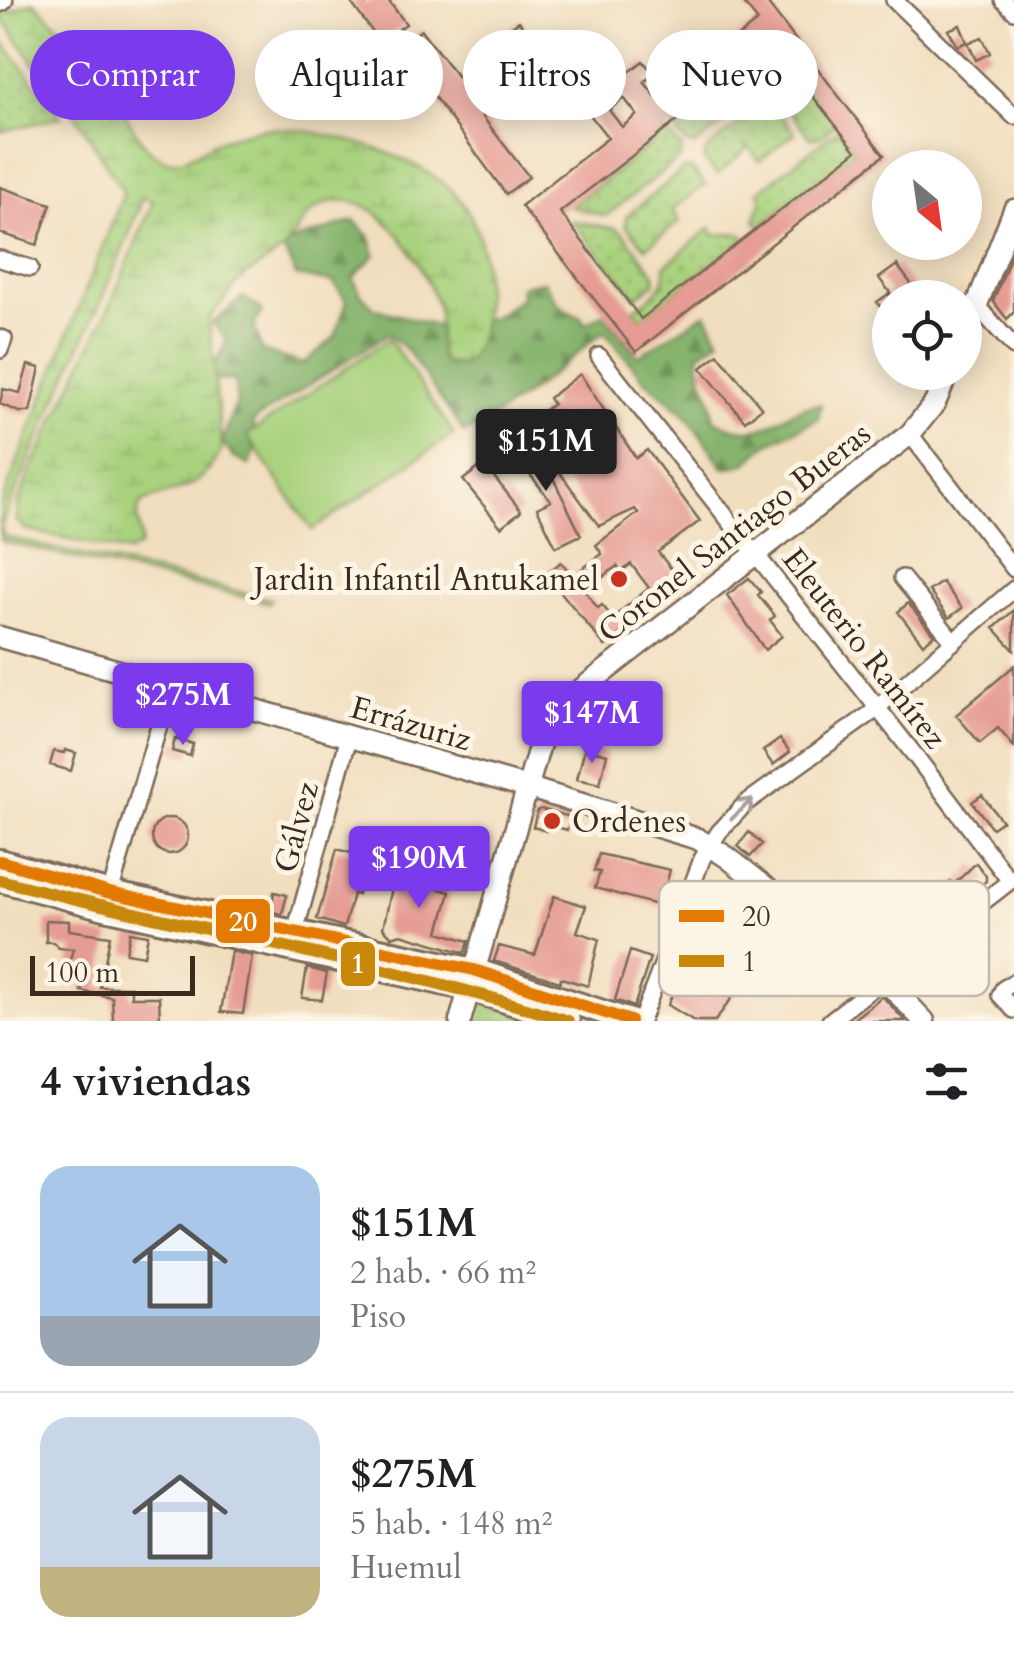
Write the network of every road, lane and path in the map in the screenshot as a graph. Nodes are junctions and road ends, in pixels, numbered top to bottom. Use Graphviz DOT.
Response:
graph roads {
  1 [pos="894,0"];
  2 [pos="1004,0"];
  3 [pos="1014,11"];
  4 [pos="1014,116"];
  5 [pos="1014,210"];
  6 [pos="0,259"];
  7 [pos="30,268"];
  8 [pos="982,296"];
  9 [pos="982,312"];
  10 [pos="0,338"];
  11 [pos="1014,348"];
  12 [pos="0,350"];
  13 [pos="599,356"];
  14 [pos="940,390"];
  15 [pos="910,434"];
  16 [pos="756,554"];
  17 [pos="1014,569"];
  18 [pos="902,578"];
  19 [pos="1014,589"];
  20 [pos="0,637"];
  21 [pos="954,642"];
  22 [pos="170,688"];
  23 [pos="878,707"];
  24 [pos="350,737"];
  25 [pos="528,788"];
  26 [pos="710,845"];
  27 [pos="0,860"];
  28 [pos="0,880"];
  29 [pos="1012,880"];
  30 [pos="696,881"];
  31 [pos="757,881"];
  32 [pos="110,892"];
  33 [pos="989,898"];
  34 [pos="295,932"];
  35 [pos="659,975"];
  36 [pos="472,980"];
  37 [pos="1008,986"];
  38 [pos="862,996"];
  39 [pos="900,996"];
  40 [pos="1014,1010"];
  41 [pos="460,1021"];
  42 [pos="568,1021"];
  43 [pos="630,1021"];
  44 [pos="641,1021"];
  45 [pos="830,1021"];
  46 [pos="924,1021"];
  1 -- 4 [label="street"];
  2 -- 3 [label="street"];
  5 -- 8 [label="main road"];
  6 -- 7 [label="street"];
  9 -- 11 [label="street"];
  10 -- 12 [label="street"];
  13 -- 16 [label="street, Eleuterio Ramírez"];
  14 -- 15 [label="main road, Coronel Santiago Bueras"];
  15 -- 16 [label="main road, Coronel Santiago Bueras"];
  15 -- 17 [label="street"];
  16 -- 23 [label="street, Eleuterio Ramírez"];
  16 -- 25 [label="main road, Coronel Santiago Bueras"];
  18 -- 21 [label="street"];
  19 -- 21 [label="street"];
  20 -- 22 [label="main road, Errázuriz"];
  21 -- 23 [label="street"];
  22 -- 24 [label="main road, Errázuriz"];
  22 -- 32 [label="street"];
  26 -- 23 [label="street, one-way"];
  23 -- 29 [label="street, Eleuterio Ramírez"];
  24 -- 25 [label="main road, Errázuriz"];
  24 -- 34 [label="street, Gálvez"];
  25 -- 26 [label="main road, Errázuriz"];
  25 -- 36 [label="main road, Coronel Santiago Bueras"];
  26 -- 30 [label="street"];
  26 -- 31 [label="main road, Errázuriz"];
  27 -- 32 [label="highway"];
  28 -- 36 [label="highway"];
  29 -- 33 [label="street"];
  32 -- 34 [label="highway"];
  34 -- 36 [label="highway"];
  35 -- 44 [label="street"];
  36 -- 41 [label="main road, Coronel Santiago Bueras"];
  36 -- 42 [label="highway"];
  36 -- 43 [label="highway"];
  37 -- 40 [label="street"];
  38 -- 45 [label="street"];
  39 -- 46 [label="main road, Errázuriz"];
}
